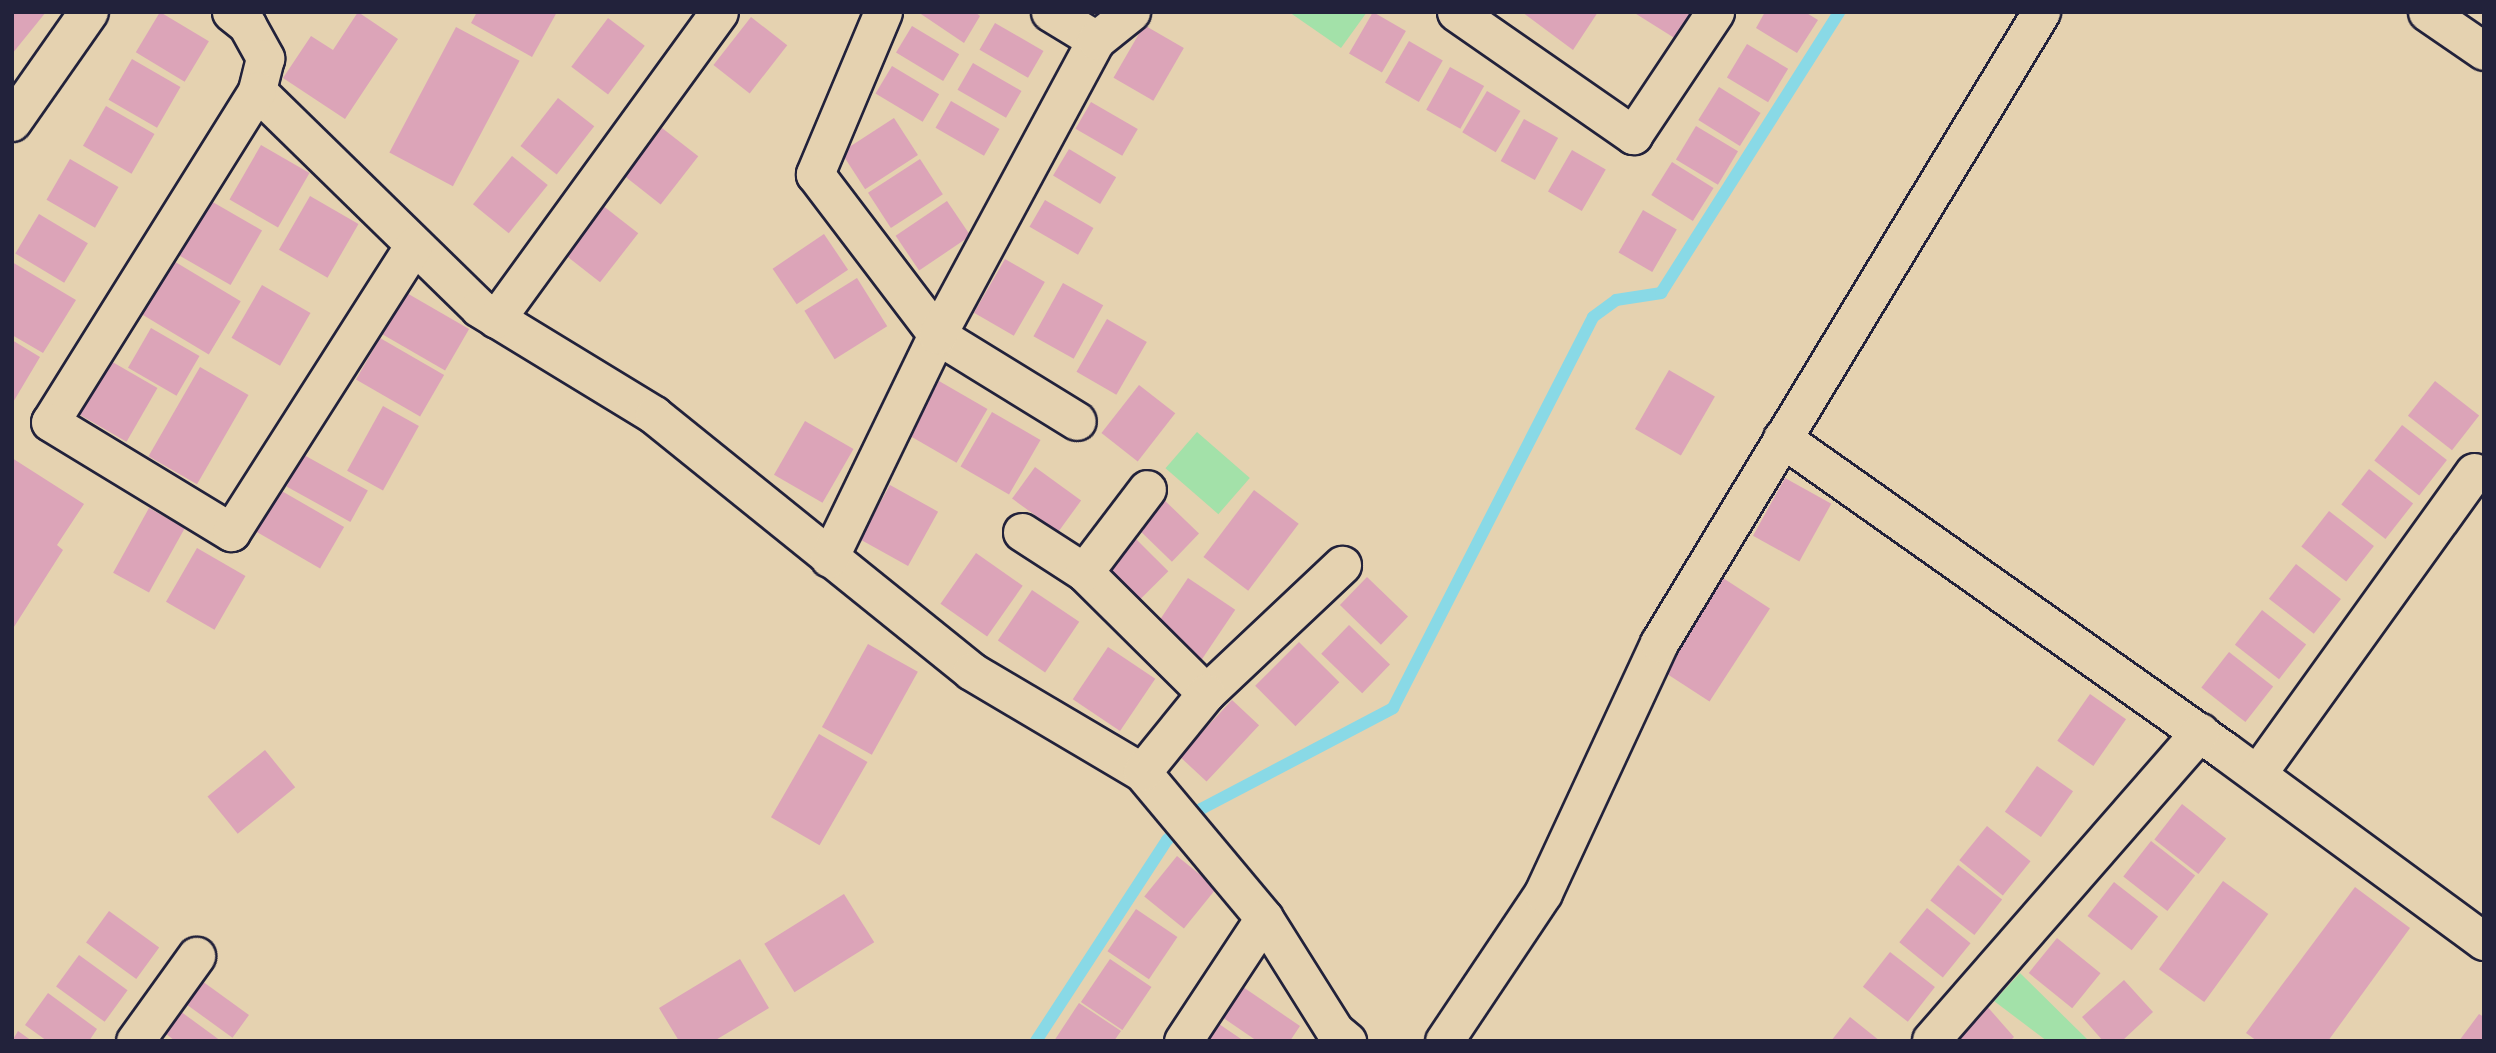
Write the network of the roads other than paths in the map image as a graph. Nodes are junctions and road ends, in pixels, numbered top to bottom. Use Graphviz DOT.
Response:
graph roads {
  1 [pos="89,12"];
  2 [pos="231,12"];
  3 [pos="719,12"];
  4 [pos="883,12"];
  5 [pos="1050,12"];
  6 [pos="1131,12"];
  7 [pos="1715,12"];
  8 [pos="2041,12"];
  9 [pos="2427,12"];
  10 [pos="1466,15"];
  11 [pos="1096,40"];
  12 [pos="2484,51"];
  13 [pos="257,91"];
  14 [pos="12,122"];
  15 [pos="413,246"];
  16 [pos="496,319"];
  17 [pos="937,335"];
  18 [pos="1077,421"];
  19 [pos="1782,438"];
  20 [pos="2474,472"];
  21 [pos="1147,489"];
  22 [pos="1022,532"];
  23 [pos="829,558"];
  24 [pos="1342,565"];
  25 [pos="1084,572"];
  26 [pos="1206,693"];
  27 [pos="2200,732"];
  28 [pos="1142,772"];
  29 [pos="2257,774"];
  30 [pos="1264,918"];
  31 [pos="2484,941"];
  32 [pos="196,956"];
  33 [pos="1931,1040"];
  34 [pos="135,1041"];
  35 [pos="1183,1041"];
  36 [pos="1348,1041"];
  37 [pos="1444,1041"];
  1 -- 14 [label="street"];
  2 -- 13 [label="street"];
  3 -- 16 [label="street"];
  4 -- 17 [label="street"];
  5 -- 11 [label="street"];
  6 -- 11 [label="street"];
  7 -- 10 [label="street"];
  8 -- 19 [label="street"];
  9 -- 12 [label="street"];
  11 -- 17 [label="street"];
  13 -- 15 [label="street"];
  13 -- 15 [label="street"];
  15 -- 16 [label="street"];
  16 -- 23 [label="street"];
  17 -- 18 [label="street"];
  17 -- 23 [label="street"];
  19 -- 27 [label="street"];
  19 -- 37 [label="street"];
  20 -- 29 [label="street"];
  21 -- 25 [label="street"];
  22 -- 25 [label="street"];
  23 -- 28 [label="street"];
  24 -- 26 [label="street"];
  25 -- 26 [label="street"];
  26 -- 28 [label="street"];
  27 -- 29 [label="street"];
  27 -- 33 [label="street"];
  28 -- 30 [label="street"];
  29 -- 31 [label="street"];
  30 -- 35 [label="street"];
  30 -- 36 [label="street"];
  32 -- 34 [label="street"];
}
